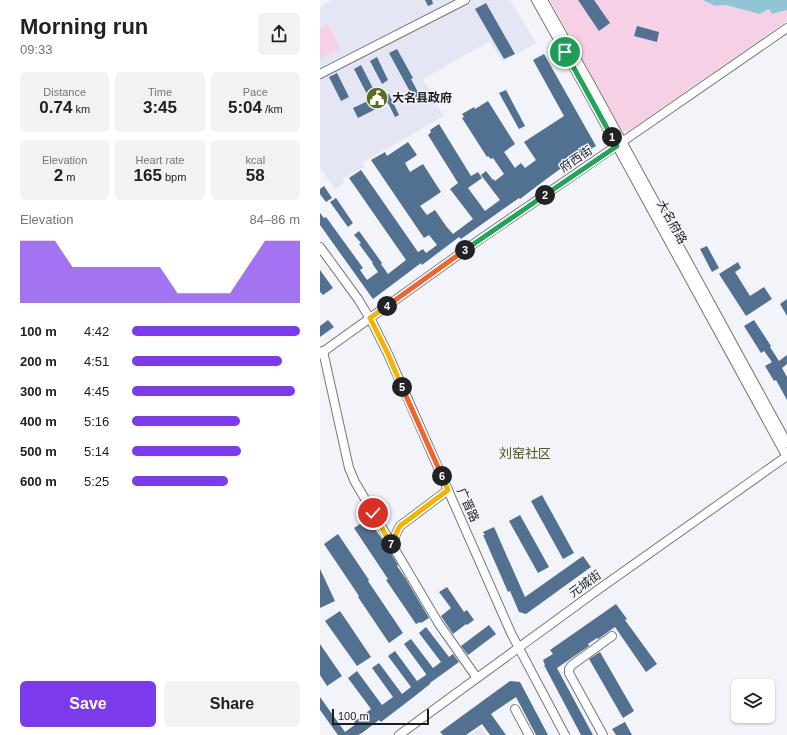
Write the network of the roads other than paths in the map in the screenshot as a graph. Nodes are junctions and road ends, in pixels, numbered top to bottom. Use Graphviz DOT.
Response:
graph roads {
  1 [pos="465,0"];
  2 [pos="536,0"];
  3 [pos="543,0"];
  4 [pos="787,28"];
  5 [pos="320,74"];
  6 [pos="620,144"];
  7 [pos="320,247"];
  8 [pos="370,318"];
  9 [pos="322,352"];
  10 [pos="787,443"];
  11 [pos="787,456"];
  12 [pos="448,490"];
  13 [pos="392,544"];
  14 [pos="612,636"];
  15 [pos="519,648"];
  16 [pos="477,678"];
  17 [pos="515,709"];
  18 [pos="399,735"];
  19 [pos="529,735"];
  20 [pos="565,735"];
  21 [pos="603,735"];
  1 -- 5 [label="street"];
  2 -- 6 [label="street, 大名府路"];
  3 -- 6 [label="street, 大名府路"];
  4 -- 6 [label="street, 府西街"];
  6 -- 8 [label="street, 府西街"];
  6 -- 10 [label="street, 大名府路"];
  6 -- 11 [label="street, 大名府路"];
  7 -- 8 [label="street, 广晋路"];
  8 -- 9 [label="street, 府西街"];
  8 -- 12 [label="street, 广晋路"];
  9 -- 13 [label="street"];
  11 -- 15 [label="street, 元城街"];
  12 -- 13 [label="street"];
  12 -- 15 [label="street, 广晋路"];
  13 -- 16 [label="street"];
  14 -- 21 [label="street"];
  15 -- 16 [label="street, 元城街"];
  15 -- 20 [label="street, 广晋路"];
  16 -- 18 [label="street, 元城街"];
  17 -- 19 [label="street"];
}
